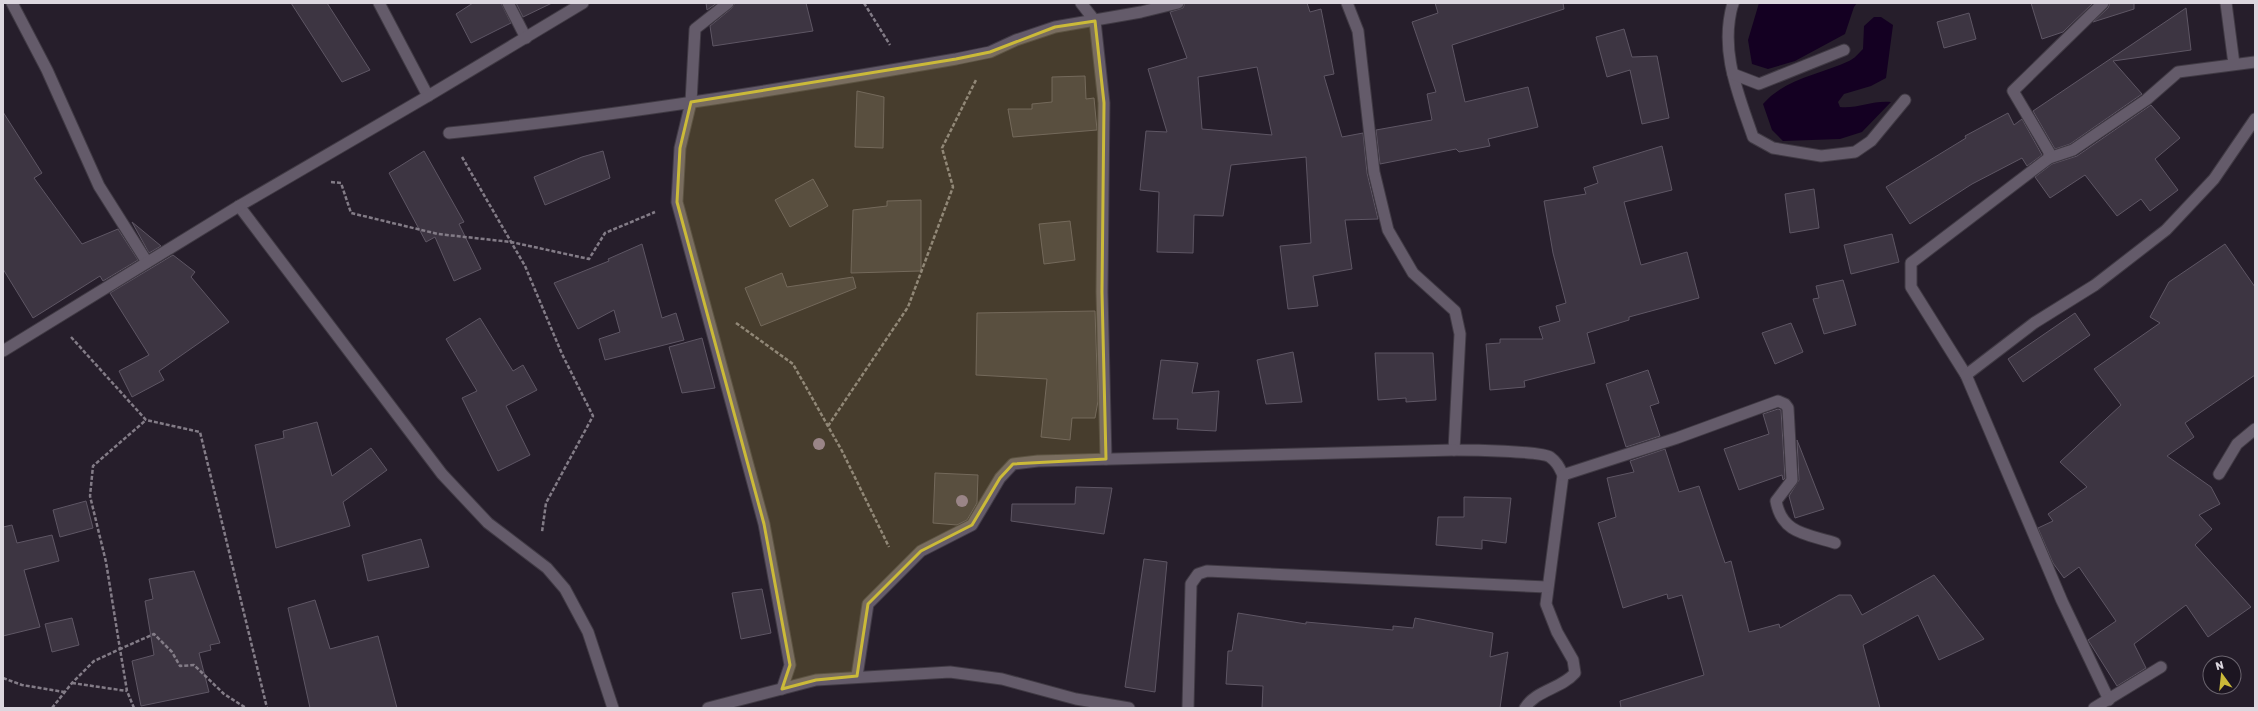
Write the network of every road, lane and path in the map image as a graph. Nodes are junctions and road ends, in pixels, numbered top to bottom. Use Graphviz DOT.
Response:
graph roads {
  1 [pos="12,3"];
  2 [pos="379,3"];
  3 [pos="508,3"];
  4 [pos="583,3"];
  5 [pos="728,3"];
  6 [pos="864,3"];
  7 [pos="1081,3"];
  8 [pos="1178,3"];
  9 [pos="1347,3"];
  10 [pos="1733,3"];
  11 [pos="2103,3"];
  12 [pos="2226,3"];
  13 [pos="1095,21"];
  14 [pos="526,38"];
  15 [pos="1844,50"];
  16 [pos="990,52"];
  17 [pos="2255,62"];
  18 [pos="2234,64"];
  19 [pos="904,68"];
  20 [pos="1733,74"];
  21 [pos="428,96"];
  22 [pos="1905,100"];
  23 [pos="691,102"];
  24 [pos="2255,119"];
  25 [pos="449,133"];
  26 [pos="2049,158"];
  27 [pos="289,177"];
  28 [pos="677,202"];
  29 [pos="238,206"];
  30 [pos="511,242"];
  31 [pos="147,262"];
  32 [pos="704,299"];
  33 [pos="54,319"];
  34 [pos="3,351"];
  35 [pos="1966,375"];
  36 [pos="146,420"];
  37 [pos="828,426"];
  38 [pos="2255,429"];
  39 [pos="1454,450"];
  40 [pos="1106,459"];
  41 [pos="2219,474"];
  42 [pos="1563,475"];
  43 [pos="1835,543"];
  44 [pos="539,562"];
  45 [pos="901,571"];
  46 [pos="1547,587"];
  47 [pos="120,650"];
  48 [pos="2161,667"];
  49 [pos="857,676"];
  50 [pos="3,678"];
  51 [pos="72,683"];
  52 [pos="782,689"];
  53 [pos="127,691"];
  54 [pos="65,692"];
  55 [pos="2109,700"];
  56 [pos="52,708"];
  57 [pos="134,708"];
  58 [pos="246,708"];
  59 [pos="267,708"];
  60 [pos="613,708"];
  61 [pos="708,708"];
  62 [pos="1129,708"];
  63 [pos="1188,708"];
  64 [pos="1525,708"];
  65 [pos="2094,708"];
  1 -- 31 [label="street"];
  2 -- 21 [label="street"];
  3 -- 14 [label="street"];
  4 -- 14 [label="street"];
  5 -- 23 [label="street"];
  6 -- 19 [label="path"];
  7 -- 13 [label="street"];
  8 -- 13 [label="street"];
  9 -- 39 [label="street"];
  10 -- 20 [label="street"];
  11 -- 26 [label="street"];
  12 -- 18 [label="street"];
  13 -- 16 [label="street"];
  13 -- 40 [label="street"];
  14 -- 21 [label="street"];
  15 -- 20 [label="street"];
  16 -- 19 [label="street"];
  16 -- 37 [label="path"];
  17 -- 18 [label="street"];
  18 -- 26 [label="street"];
  19 -- 23 [label="street"];
  20 -- 22 [label="street"];
  21 -- 27 [label="street"];
  23 -- 25 [label="street"];
  23 -- 28 [label="street"];
  24 -- 35 [label="street"];
  25 -- 30 [label="path"];
  26 -- 35 [label="street"];
  27 -- 29 [label="street"];
  27 -- 30 [label="path"];
  28 -- 30 [label="path"];
  28 -- 32 [label="street"];
  29 -- 31 [label="street"];
  29 -- 44 [label="street"];
  30 -- 44 [label="path"];
  31 -- 33 [label="street"];
  32 -- 37 [label="path"];
  32 -- 52 [label="street"];
  33 -- 34 [label="street"];
  33 -- 36 [label="path"];
  35 -- 55 [label="street"];
  36 -- 47 [label="path"];
  36 -- 59 [label="path"];
  37 -- 45 [label="path"];
  38 -- 41 [label="street"];
  39 -- 40 [label="street"];
  39 -- 42 [label="street"];
  40 -- 45 [label="street"];
  42 -- 43 [label="street"];
  42 -- 46 [label="street"];
  44 -- 60 [label="street"];
  45 -- 49 [label="street"];
  46 -- 63 [label="street"];
  46 -- 64 [label="street"];
  47 -- 51 [label="path"];
  47 -- 53 [label="path"];
  47 -- 58 [label="path"];
  48 -- 55 [label="street"];
  49 -- 52 [label="street"];
  49 -- 62 [label="street"];
  50 -- 54 [label="path"];
  51 -- 53 [label="path"];
  51 -- 54 [label="path"];
  52 -- 61 [label="street"];
  53 -- 57 [label="path"];
  54 -- 56 [label="path"];
  55 -- 65 [label="street"];
}
